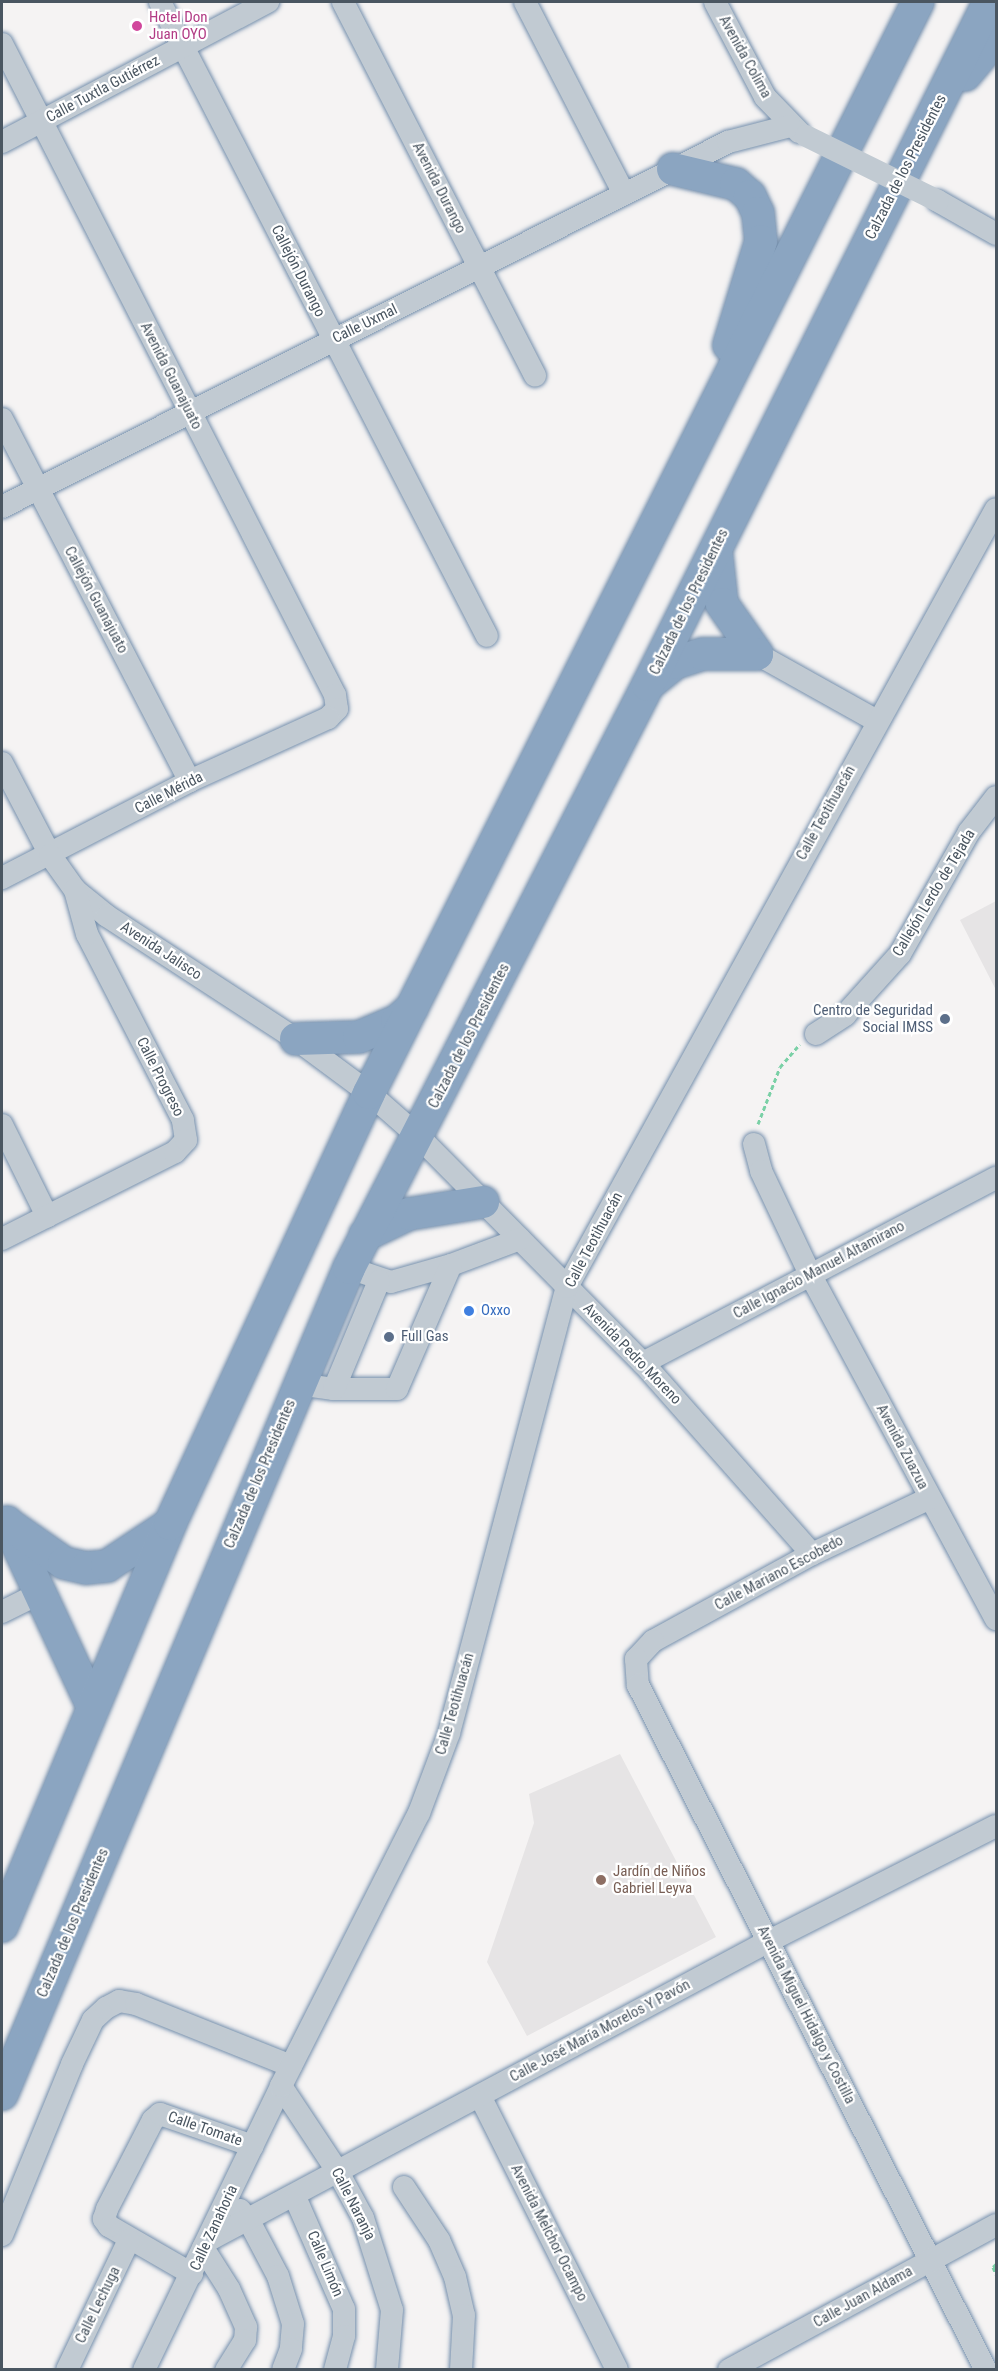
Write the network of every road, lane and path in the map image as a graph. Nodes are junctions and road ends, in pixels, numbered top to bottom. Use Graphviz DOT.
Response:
graph roads {
  1 [pos="160,2"];
  2 [pos="268,2"];
  3 [pos="343,2"];
  4 [pos="525,2"];
  5 [pos="715,2"];
  6 [pos="918,2"];
  7 [pos="989,2"];
  8 [pos="996,38"];
  9 [pos="2,44"];
  10 [pos="182,46"];
  11 [pos="765,97"];
  12 [pos="933,112"];
  13 [pos="42,122"];
  14 [pos="798,131"];
  15 [pos="2,142"];
  16 [pos="728,142"];
  17 [pos="673,169"];
  18 [pos="624,194"];
  19 [pos="996,234"];
  20 [pos="479,266"];
  21 [pos="333,339"];
  22 [pos="535,375"];
  23 [pos="724,385"];
  24 [pos="189,413"];
  25 [pos="2,418"];
  26 [pos="37,489"];
  27 [pos="2,507"];
  28 [pos="996,509"];
  29 [pos="716,548"];
  30 [pos="487,636"];
  31 [pos="757,654"];
  32 [pos="648,685"];
  33 [pos="338,709"];
  34 [pos="877,721"];
  35 [pos="2,763"];
  36 [pos="190,781"];
  37 [pos="996,797"];
  38 [pos="50,855"];
  39 [pos="2,878"];
  40 [pos="75,890"];
  41 [pos="413,1007"];
  42 [pos="816,1034"];
  43 [pos="296,1039"];
  44 [pos="369,1093"];
  45 [pos="2,1125"];
  46 [pos="418,1136"];
  47 [pos="754,1144"];
  48 [pos="996,1178"];
  49 [pos="483,1202"];
  50 [pos="47,1216"];
  51 [pos="365,1235"];
  52 [pos="2,1239"];
  53 [pos="520,1239"];
  54 [pos="451,1265"];
  55 [pos="349,1268"];
  56 [pos="810,1274"];
  57 [pos="379,1281"];
  58 [pos="567,1287"];
  59 [pos="643,1363"];
  60 [pos="298,1384"];
  61 [pos="334,1389"];
  62 [pos="930,1498"];
  63 [pos="4,1517"];
  64 [pos="170,1524"];
  65 [pos="812,1554"];
  66 [pos="38,1594"];
  67 [pos="2,1612"];
  68 [pos="996,1619"];
  69 [pos="636,1659"];
  70 [pos="92,1705"];
  71 [pos="996,1826"];
  72 [pos="2,1926"];
  73 [pos="769,1941"];
  74 [pos="291,2066"];
  75 [pos="281,2086"];
  76 [pos="2,2094"];
  77 [pos="480,2096"];
  78 [pos="253,2146"];
  79 [pos="338,2172"];
  80 [pos="404,2187"];
  81 [pos="295,2197"];
  82 [pos="226,2201"];
  83 [pos="249,2221"];
  84 [pos="996,2225"];
  85 [pos="2,2235"];
  86 [pos="129,2240"];
  87 [pos="205,2245"];
  88 [pos="931,2260"];
  89 [pos="996,2265"];
  90 [pos="192,2274"];
  91 [pos="996,2274"];
  92 [pos="67,2370"];
  93 [pos="144,2370"];
  94 [pos="226,2370"];
  95 [pos="283,2370"];
  96 [pos="335,2370"];
  97 [pos="387,2370"];
  98 [pos="460,2370"];
  99 [pos="617,2370"];
  100 [pos="729,2370"];
  101 [pos="986,2370"];
  1 -- 10 [label="street, Callejón Durango"];
  2 -- 10 [label="street, Calle Tuxtla Gutiérrez"];
  3 -- 20 [label="street, Avenida Durango"];
  4 -- 18 [label="street"];
  5 -- 11 [label="street, Avenida Colima"];
  6 -- 23 [label="highway"];
  7 -- 12 [label="highway, Calzada de los Presidentes"];
  8 -- 12 [label="highway"];
  9 -- 13 [label="street, Avenida Guanajuato"];
  10 -- 13 [label="street, Calle Tuxtla Gutiérrez"];
  10 -- 21 [label="street, Callejón Durango"];
  11 -- 14 [label="street, Avenida Colima"];
  11 -- 16 [label="street, Calle Uxmal"];
  12 -- 29 [label="highway, Calzada de los Presidentes"];
  13 -- 15 [label="street, Calle Tuxtla Gutiérrez"];
  13 -- 24 [label="street, Avenida Guanajuato"];
  14 -- 16 [label="street, Calle Uxmal"];
  14 -- 19 [label="street, Avenida Colima, bridge"];
  16 -- 17 [label="street, Calle Uxmal"];
  17 -- 18 [label="street, Calle Uxmal"];
  17 -- 23 [label="highway"];
  18 -- 20 [label="street, Calle Uxmal"];
  20 -- 21 [label="street, Calle Uxmal"];
  20 -- 22 [label="street, Avenida Durango"];
  21 -- 24 [label="street, Calle Uxmal"];
  21 -- 30 [label="street, Callejón Durango"];
  23 -- 41 [label="highway"];
  24 -- 26 [label="street, Calle Uxmal"];
  24 -- 33 [label="street, Avenida Guanajuato"];
  25 -- 26 [label="street, Callejón Guanajuato"];
  26 -- 27 [label="street, Calle Uxmal"];
  26 -- 36 [label="street, Callejón Guanajuato"];
  28 -- 34 [label="street, Calle Teotihuacán"];
  29 -- 31 [label="highway"];
  29 -- 32 [label="highway, Calzada de los Presidentes"];
  31 -- 32 [label="highway"];
  31 -- 34 [label="street"];
  32 -- 46 [label="highway, Calzada de los Presidentes"];
  33 -- 36 [label="street, Calle Mérida"];
  34 -- 58 [label="street, Calle Teotihuacán"];
  35 -- 38 [label="street, Avenida Jalisco"];
  36 -- 38 [label="street, Calle Mérida"];
  37 -- 42 [label="street, Callejón Lerdo de Tejada"];
  38 -- 39 [label="street, Calle Mérida"];
  38 -- 40 [label="street, Avenida Jalisco"];
  40 -- 43 [label="street, Avenida Jalisco"];
  40 -- 50 [label="street, Calle Progreso"];
  41 -- 43 [label="highway"];
  41 -- 44 [label="highway"];
  42 -- 47 [label="path"];
  43 -- 44 [label="street, Avenida Jalisco"];
  44 -- 46 [label="street, Avenida Jalisco"];
  44 -- 64 [label="highway"];
  45 -- 50 [label="street"];
  46 -- 49 [label="street, Avenida Pedro Moreno"];
  46 -- 51 [label="highway, Calzada de los Presidentes"];
  47 -- 56 [label="street"];
  48 -- 56 [label="street, Calle Ignacio Manuel Altamirano"];
  49 -- 51 [label="highway"];
  49 -- 53 [label="street, Avenida Pedro Moreno"];
  50 -- 52 [label="street, Calle Progreso"];
  51 -- 55 [label="highway, Calzada de los Presidentes"];
  53 -- 54 [label="street"];
  53 -- 58 [label="street, Avenida Pedro Moreno"];
  54 -- 57 [label="street"];
  54 -- 61 [label="street"];
  55 -- 57 [label="street"];
  55 -- 60 [label="highway, Calzada de los Presidentes"];
  56 -- 59 [label="street, Calle Ignacio Manuel Altamirano"];
  56 -- 62 [label="street, Avenida Zuazua"];
  57 -- 61 [label="street"];
  58 -- 59 [label="street, Avenida Pedro Moreno"];
  58 -- 74 [label="street, Calle Teotihuacán"];
  59 -- 65 [label="street, Avenida Pedro Moreno"];
  60 -- 61 [label="street"];
  60 -- 76 [label="highway, Calzada de los Presidentes"];
  62 -- 65 [label="street, Calle Mariano Escobedo"];
  62 -- 68 [label="street, Avenida Zuazua"];
  63 -- 64 [label="highway"];
  63 -- 66 [label="highway"];
  64 -- 70 [label="highway"];
  65 -- 69 [label="street, Calle Mariano Escobedo"];
  66 -- 67 [label="street"];
  66 -- 70 [label="highway"];
  69 -- 73 [label="street, Avenida Miguel Hidalgo y Costilla"];
  70 -- 72 [label="highway"];
  71 -- 73 [label="street, Calle José María Morelos Y Pavón"];
  73 -- 77 [label="street, Calle José María Morelos Y Pavón"];
  73 -- 88 [label="street, Avenida Miguel Hidalgo y Costilla"];
  74 -- 75 [label="street, Calle Teotihuacán"];
  74 -- 85 [label="street"];
  75 -- 78 [label="street, Calle Zanahoria"];
  75 -- 79 [label="street, Calle Naranja"];
  77 -- 79 [label="street, Calle José María Morelos Y Pavón"];
  77 -- 99 [label="street, Avenida Melchor Ocampo"];
  78 -- 82 [label="street, Calle Zanahoria"];
  78 -- 86 [label="street, Calle Tomate"];
  79 -- 81 [label="street, Calle José María Morelos Y Pavón"];
  79 -- 97 [label="street, Calle Naranja"];
  80 -- 98 [label="street"];
  81 -- 83 [label="street, Calle José María Morelos Y Pavón"];
  81 -- 96 [label="street, Calle Limón"];
  82 -- 83 [label="street"];
  82 -- 87 [label="street, Calle Zanahoria"];
  83 -- 87 [label="street, Calle José María Morelos Y Pavón"];
  83 -- 95 [label="street"];
  84 -- 88 [label="street, Calle Juan Aldama"];
  86 -- 90 [label="street"];
  86 -- 92 [label="street, Calle Lechuga"];
  87 -- 90 [label="street, Calle Zanahoria"];
  87 -- 94 [label="street"];
  88 -- 100 [label="street, Calle Juan Aldama"];
  88 -- 101 [label="street, Avenida Miguel Hidalgo y Costilla"];
  89 -- 91 [label="path"];
  90 -- 93 [label="street, Calle Zanahoria"];
}
